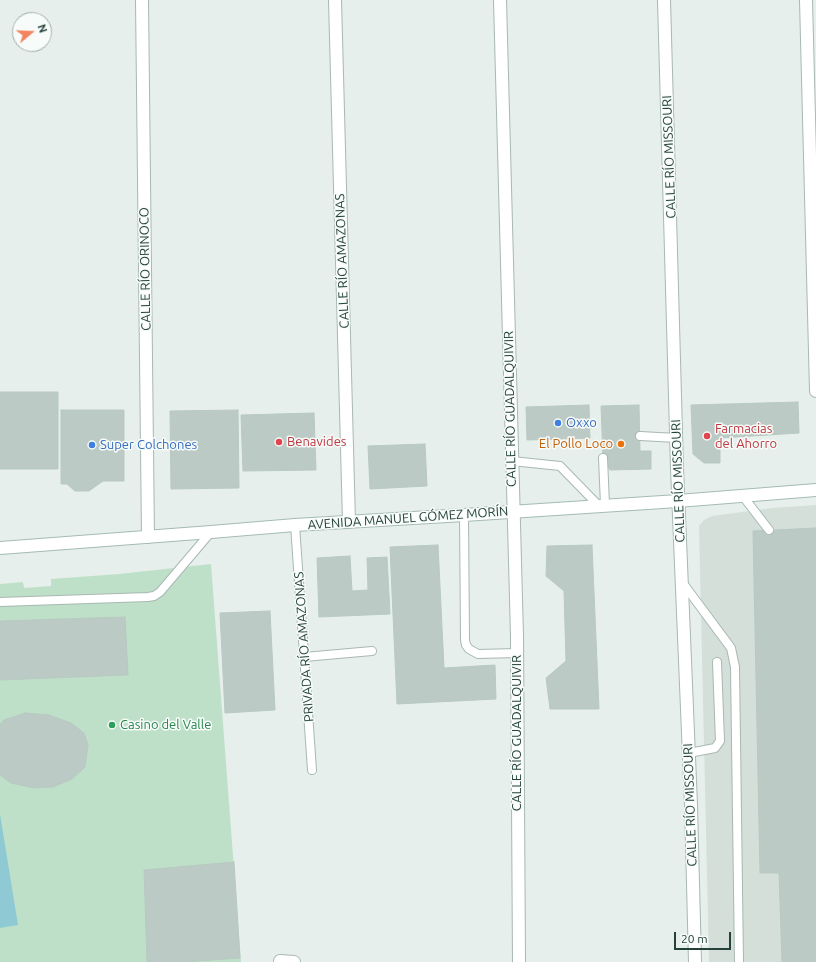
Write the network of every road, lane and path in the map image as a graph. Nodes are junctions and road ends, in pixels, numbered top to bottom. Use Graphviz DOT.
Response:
graph roads {
  1 [pos="142,0"];
  2 [pos="335,0"];
  3 [pos="500,0"];
  4 [pos="664,0"];
  5 [pos="806,0"];
  6 [pos="816,391"];
  7 [pos="640,436"];
  8 [pos="677,438"];
  9 [pos="602,458"];
  10 [pos="512,461"];
  11 [pos="816,490"];
  12 [pos="742,495"];
  13 [pos="678,501"];
  14 [pos="602,505"];
  15 [pos="513,511"];
  16 [pos="464,515"];
  17 [pos="349,522"];
  18 [pos="295,525"];
  19 [pos="769,530"];
  20 [pos="211,532"];
  21 [pos="148,538"];
  22 [pos="0,548"];
  23 [pos="682,582"];
  24 [pos="0,602"];
  25 [pos="372,651"];
  26 [pos="517,653"];
  27 [pos="304,657"];
  28 [pos="717,662"];
  29 [pos="689,753"];
  30 [pos="312,770"];
  31 [pos="280,961"];
  32 [pos="294,962"];
  33 [pos="519,962"];
  34 [pos="695,962"];
  35 [pos="739,962"];
  1 -- 21 [label="street, CALLE RÍO ORINOCO"];
  2 -- 17 [label="street, CALLE RÍO AMAZONAS"];
  3 -- 10 [label="street, CALLE RÍO GUADALQUIVIR"];
  4 -- 8 [label="street, CALLE RÍO MISSOURI"];
  5 -- 6 [label="street"];
  7 -- 8 [label="lane"];
  8 -- 13 [label="street, CALLE RÍO MISSOURI"];
  9 -- 14 [label="lane"];
  10 -- 14 [label="lane"];
  10 -- 15 [label="street, CALLE RÍO GUADALQUIVIR"];
  11 -- 12 [label="street, AVENIDA MANUEL GÓMEZ MORÍN"];
  12 -- 13 [label="street, AVENIDA MANUEL GÓMEZ MORÍN"];
  12 -- 19 [label="lane"];
  13 -- 14 [label="street, AVENIDA MANUEL GÓMEZ MORÍN"];
  13 -- 23 [label="street, CALLE RÍO MISSOURI"];
  14 -- 15 [label="street, AVENIDA MANUEL GÓMEZ MORÍN"];
  15 -- 16 [label="street, AVENIDA MANUEL GÓMEZ MORÍN"];
  15 -- 26 [label="street, CALLE RÍO GUADALQUIVIR"];
  16 -- 17 [label="street, AVENIDA MANUEL GÓMEZ MORÍN"];
  16 -- 26 [label="lane"];
  17 -- 18 [label="street, AVENIDA MANUEL GÓMEZ MORÍN"];
  18 -- 20 [label="street, AVENIDA MANUEL GÓMEZ MORÍN"];
  18 -- 27 [label="lane, PRIVADA RÍO AMAZONAS"];
  20 -- 21 [label="street, AVENIDA MANUEL GÓMEZ MORÍN"];
  20 -- 24 [label="lane"];
  21 -- 22 [label="street, AVENIDA MANUEL GÓMEZ MORÍN"];
  23 -- 29 [label="street, CALLE RÍO MISSOURI"];
  23 -- 35 [label="lane"];
  25 -- 27 [label="lane"];
  26 -- 33 [label="street, CALLE RÍO GUADALQUIVIR"];
  27 -- 30 [label="lane, PRIVADA RÍO AMAZONAS"];
  28 -- 29 [label="lane"];
  29 -- 34 [label="street, CALLE RÍO MISSOURI"];
  31 -- 32 [label="street"];
}
